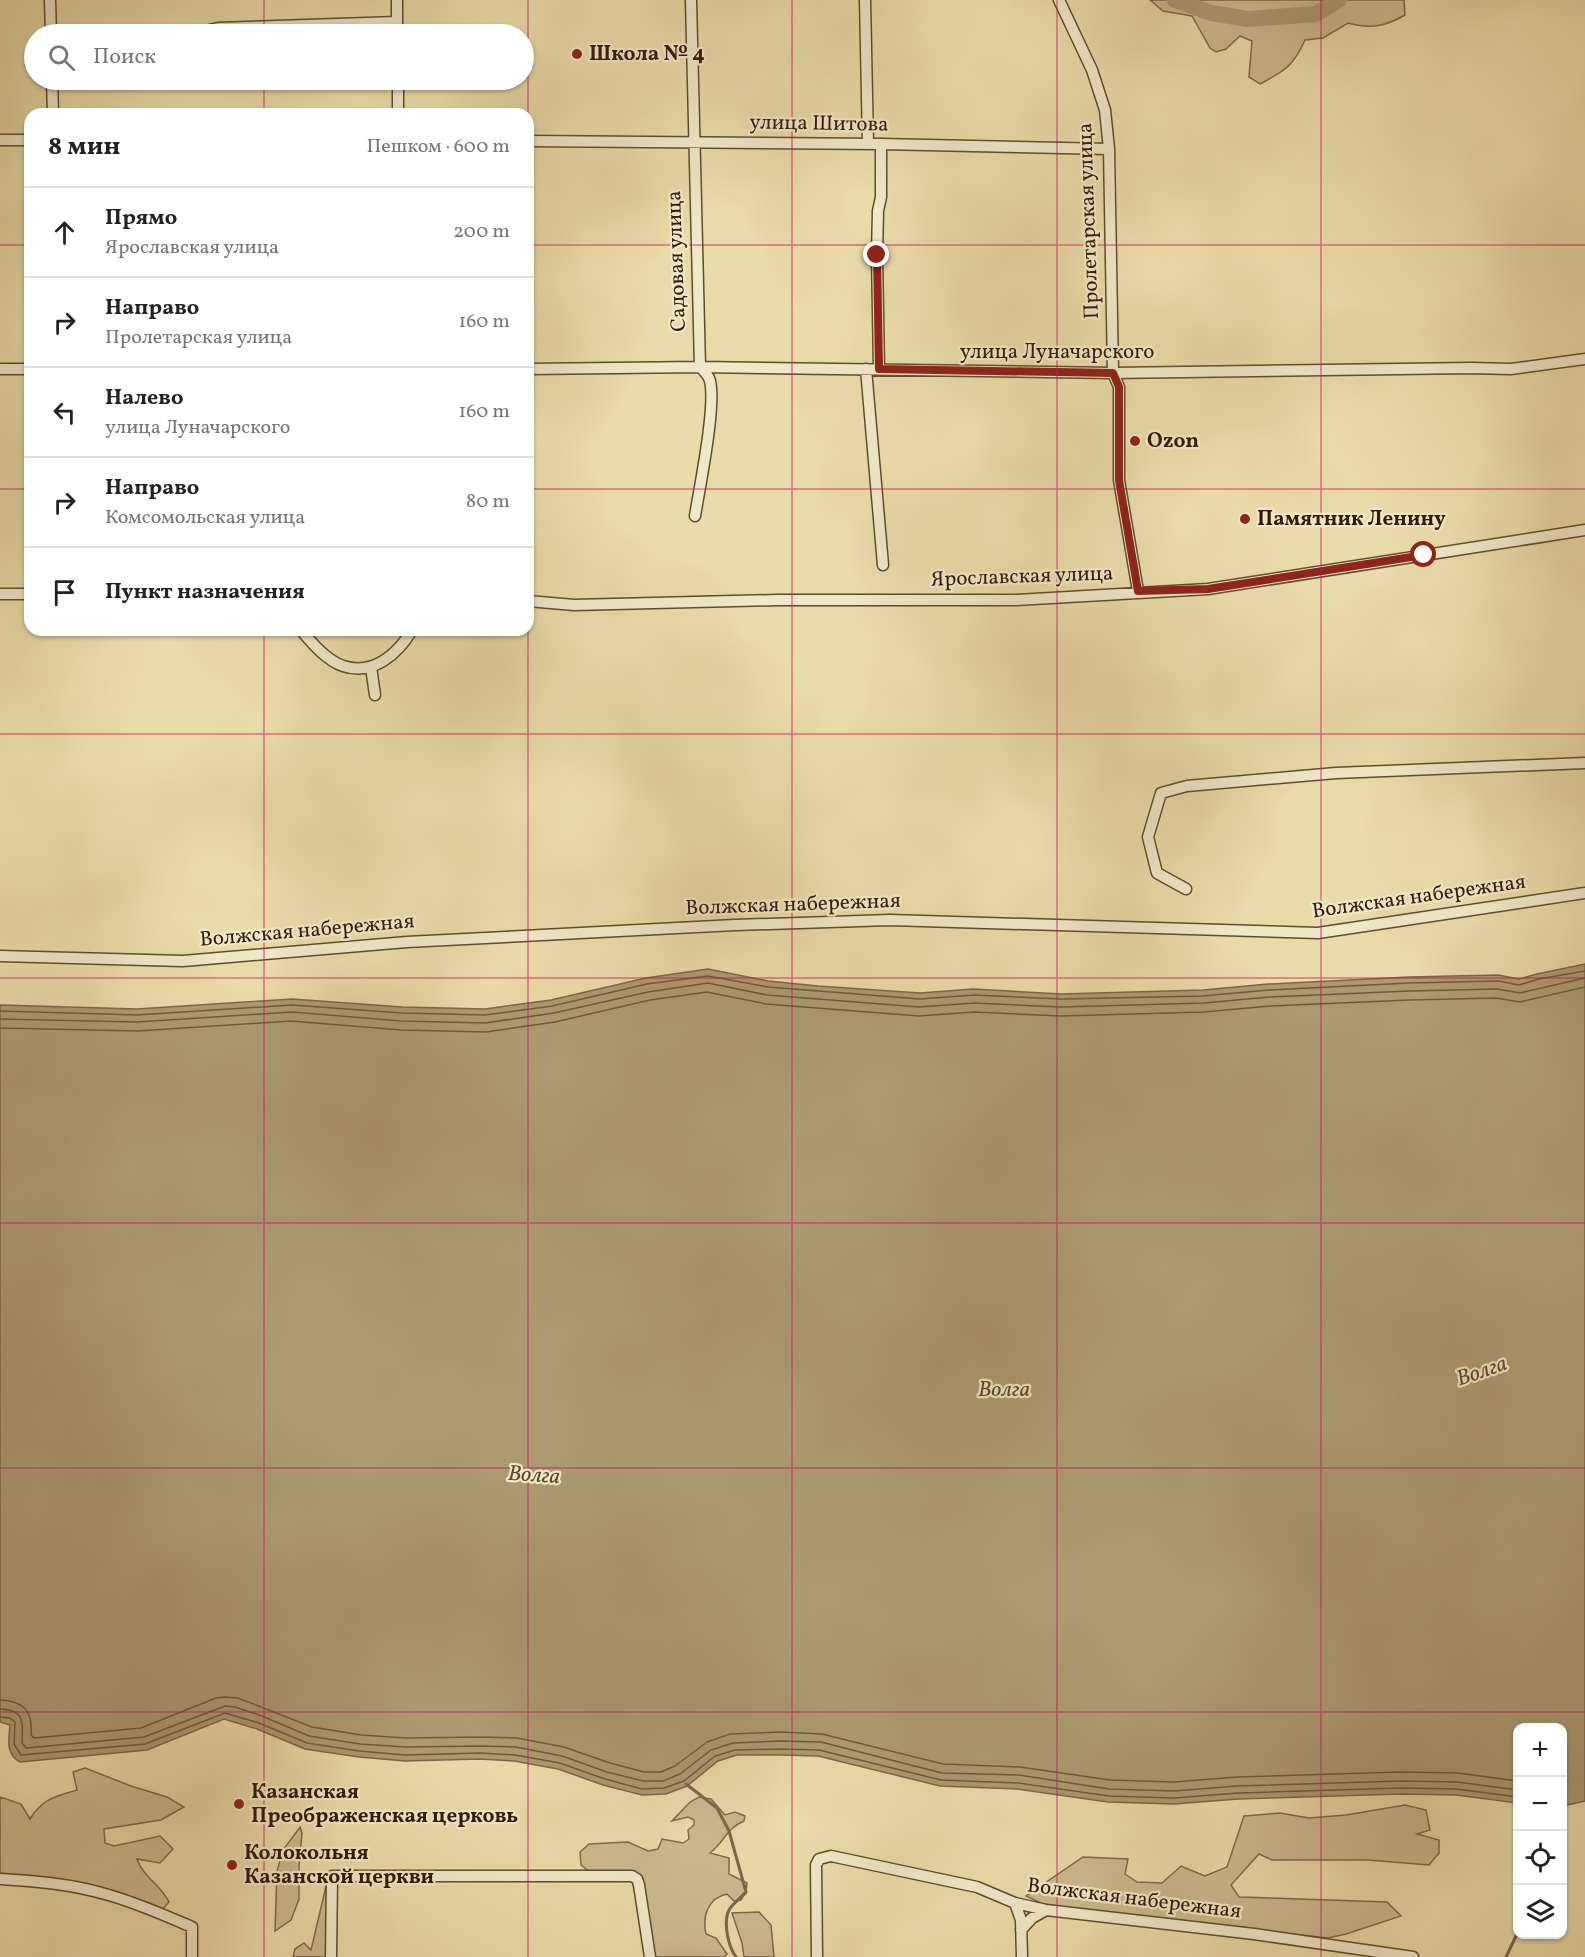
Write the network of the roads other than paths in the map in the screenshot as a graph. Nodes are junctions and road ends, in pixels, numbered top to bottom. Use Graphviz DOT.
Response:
graph roads {
  1 [pos="50,0"];
  2 [pos="397,0"];
  3 [pos="691,0"];
  4 [pos="865,0"];
  5 [pos="1059,0"];
  6 [pos="397,22"];
  7 [pos="51,24"];
  8 [pos="337,24"];
  9 [pos="52,90"];
  10 [pos="398,90"];
  11 [pos="52,108"];
  12 [pos="398,108"];
  13 [pos="0,140"];
  14 [pos="24,140"];
  15 [pos="534,141"];
  16 [pos="693,142"];
  17 [pos="868,144"];
  18 [pos="881,144"];
  19 [pos="1109,149"];
  20 [pos="1585,359"];
  21 [pos="700,367"];
  22 [pos="0,369"];
  23 [pos="24,369"];
  24 [pos="534,369"];
  25 [pos="866,369"];
  26 [pos="879,369"];
  27 [pos="1113,373"];
  28 [pos="695,516"];
  29 [pos="1585,530"];
  30 [pos="883,565"];
  31 [pos="1138,591"];
  32 [pos="0,594"];
  33 [pos="24,594"];
  34 [pos="534,601"];
  35 [pos="306,636"];
  36 [pos="408,636"];
  37 [pos="371,667"];
  38 [pos="375,695"];
  39 [pos="1585,763"];
  40 [pos="1186,889"];
  41 [pos="1585,893"];
  42 [pos="0,956"];
  43 [pos="0,1879"];
  44 [pos="1015,1903"];
  45 [pos="1046,1910"];
  46 [pos="1021,1930"];
  47 [pos="192,1957"];
  48 [pos="331,1957"];
  49 [pos="650,1957"];
  50 [pos="817,1957"];
  51 [pos="1022,1957"];
  52 [pos="1413,1957"];
  1 -- 7 [label="street"];
  2 -- 6 [label="street"];
  3 -- 16 [label="street, Садовая улица"];
  4 -- 17 [label="street"];
  5 -- 19 [label="street, Пролетарская улица"];
  6 -- 8 [label="street"];
  9 -- 11 [label="street"];
  10 -- 12 [label="street"];
  13 -- 14 [label="street"];
  15 -- 16 [label="street, улица Шитова"];
  16 -- 17 [label="street, улица Шитова"];
  16 -- 21 [label="street, Садовая улица"];
  17 -- 18 [label="street, улица Шитова"];
  18 -- 19 [label="street, улица Шитова"];
  18 -- 26 [label="street"];
  19 -- 27 [label="street, Пролетарская улица"];
  20 -- 27 [label="street, улица Луначарского"];
  21 -- 24 [label="street, улица Луначарского"];
  21 -- 25 [label="street, улица Луначарского"];
  21 -- 28 [label="street, Садовая улица"];
  22 -- 23 [label="street"];
  25 -- 26 [label="street, улица Луначарского"];
  25 -- 30 [label="street"];
  26 -- 27 [label="street, улица Луначарского"];
  27 -- 31 [label="street, Пролетарская улица"];
  29 -- 31 [label="street, Ярославская улица"];
  31 -- 34 [label="street, Ярославская улица"];
  32 -- 33 [label="street"];
  35 -- 37 [label="street"];
  36 -- 37 [label="street"];
  37 -- 38 [label="street"];
  39 -- 40 [label="street"];
  41 -- 42 [label="street, Волжская набережная"];
  43 -- 47 [label="street"];
  44 -- 45 [label="street, Волжская набережная"];
  44 -- 46 [label="street"];
  44 -- 50 [label="street, Волжская набережная"];
  45 -- 46 [label="street"];
  45 -- 52 [label="street, Волжская набережная"];
  46 -- 51 [label="street"];
  48 -- 49 [label="street"];
}
